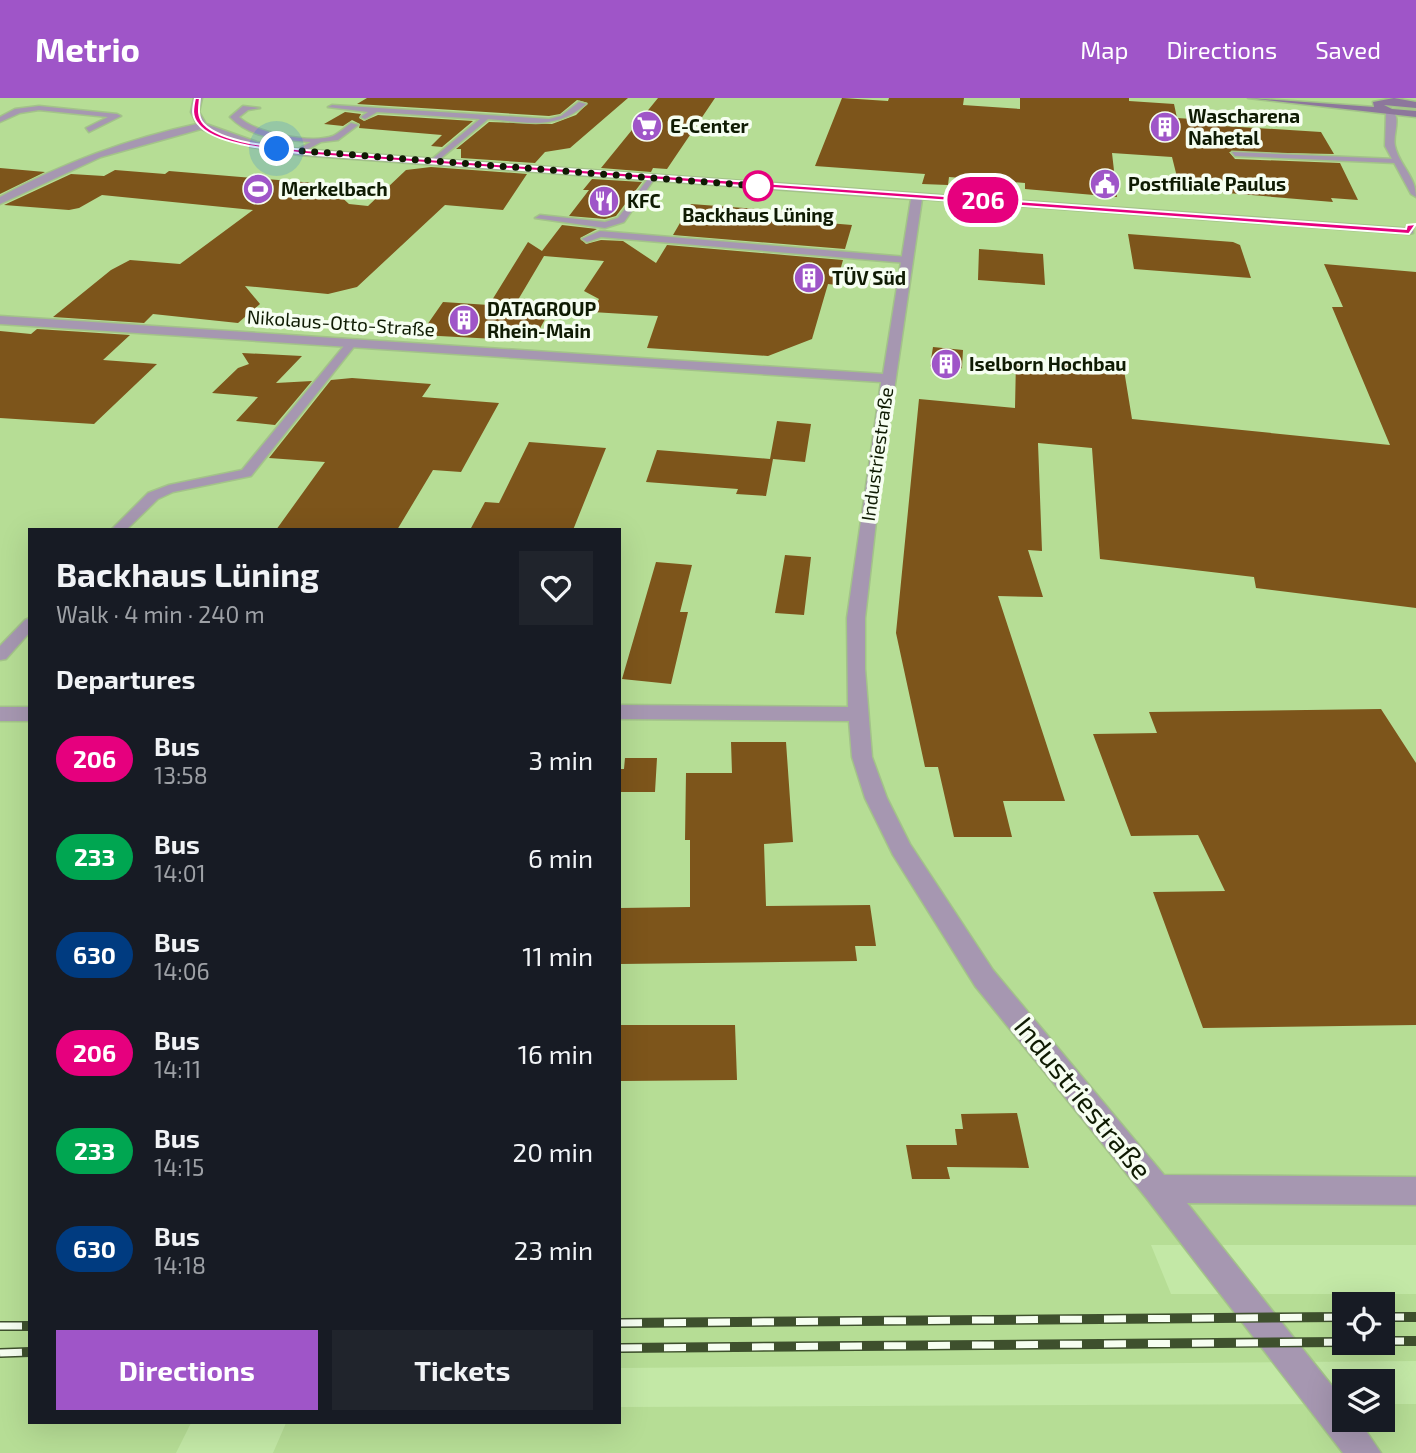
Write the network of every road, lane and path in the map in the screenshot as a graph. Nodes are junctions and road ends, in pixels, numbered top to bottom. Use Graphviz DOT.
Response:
graph roads {
  1 [pos="188,98"];
  2 [pos="198,98"];
  3 [pos="1252,98"];
  4 [pos="1289,98"];
  5 [pos="582,104"];
  6 [pos="1388,104"];
  7 [pos="1416,105"];
  8 [pos="332,107"];
  9 [pos="256,108"];
  10 [pos="376,110"];
  11 [pos="1412,114"];
  12 [pos="365,117"];
  13 [pos="484,118"];
  14 [pos="0,120"];
  15 [pos="354,125"];
  16 [pos="202,126"];
  17 [pos="89,130"];
  18 [pos="1390,138"];
  19 [pos="319,140"];
  20 [pos="131,141"];
  21 [pos="299,152"];
  22 [pos="1236,154"];
  23 [pos="1395,161"];
  24 [pos="434,162"];
  25 [pos="651,178"];
  26 [pos="1416,194"];
  27 [pos="917,195"];
  28 [pos="0,201"];
  29 [pos="540,218"];
  30 [pos="1414,230"];
  31 [pos="587,239"];
  32 [pos="907,260"];
  33 [pos="0,320"];
  34 [pos="352,343"];
  35 [pos="888,378"];
  36 [pos="120,528"];
  37 [pos="28,625"];
  38 [pos="0,655"];
  39 [pos="621,712"];
  40 [pos="0,714"];
  41 [pos="28,714"];
  42 [pos="857,714"];
  43 [pos="1157,1189"];
  44 [pos="1416,1191"];
  45 [pos="1364,1453"];
  1 -- 20 [label="street"];
  2 -- 16 [label="street"];
  3 -- 6 [label="street"];
  4 -- 6 [label="street"];
  5 -- 13 [label="lane"];
  6 -- 7 [label="street"];
  6 -- 11 [label="street"];
  6 -- 18 [label="street"];
  8 -- 10 [label="lane"];
  9 -- 19 [label="lane"];
  10 -- 12 [label="lane"];
  10 -- 13 [label="lane"];
  11 -- 18 [label="street"];
  13 -- 24 [label="lane"];
  14 -- 17 [label="lane"];
  15 -- 19 [label="lane"];
  16 -- 20 [label="street"];
  16 -- 21 [label="street"];
  18 -- 23 [label="street"];
  19 -- 21 [label="lane"];
  20 -- 28 [label="street"];
  21 -- 24 [label="street"];
  22 -- 23 [label="lane"];
  23 -- 26 [label="street"];
  24 -- 25 [label="street"];
  25 -- 27 [label="street"];
  25 -- 29 [label="lane"];
  27 -- 30 [label="street"];
  27 -- 32 [label="street, Industriestraße"];
  31 -- 32 [label="lane"];
  32 -- 35 [label="street, Industriestraße"];
  33 -- 34 [label="street, Nikolaus-Otto-Straße"];
  34 -- 35 [label="street, Nikolaus-Otto-Straße"];
  34 -- 36 [label="lane"];
  35 -- 42 [label="street, Industriestraße"];
  37 -- 38 [label="lane"];
  39 -- 42 [label="street"];
  40 -- 41 [label="street"];
  42 -- 43 [label="street, Industriestraße"];
  43 -- 44 [label="street"];
  43 -- 45 [label="street, Industriestraße"];
}
